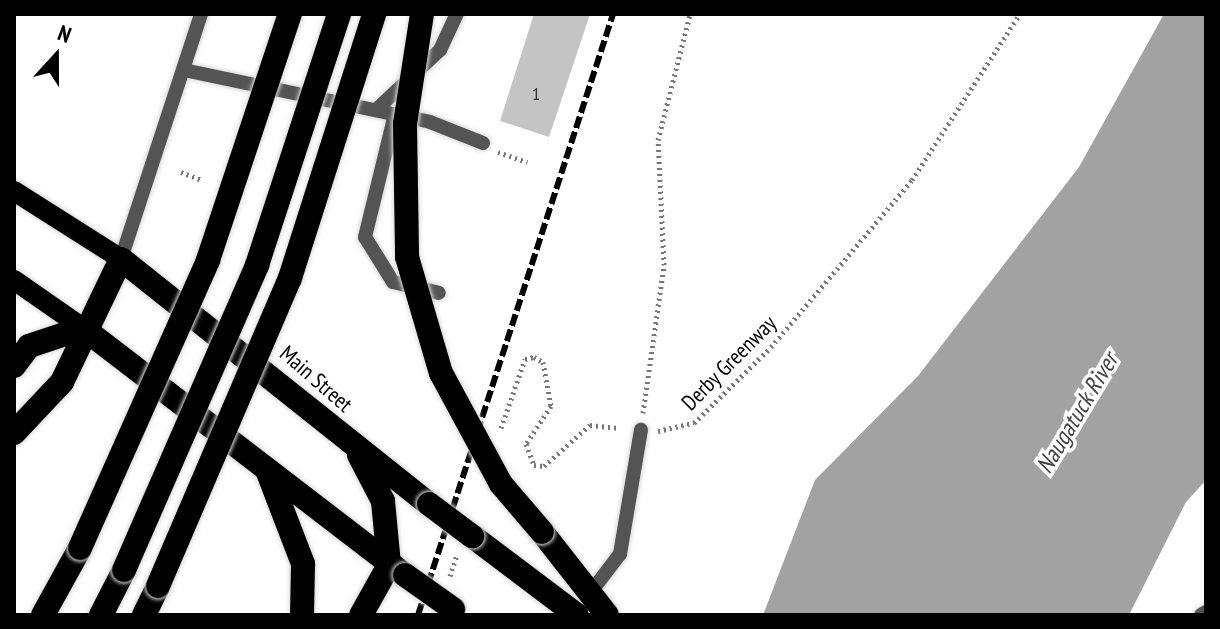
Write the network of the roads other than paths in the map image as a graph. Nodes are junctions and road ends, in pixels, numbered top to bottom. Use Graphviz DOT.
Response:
graph roads {
  1 [pos="201,14"];
  2 [pos="290,14"];
  3 [pos="339,14"];
  4 [pos="374,14"];
  5 [pos="422,14"];
  6 [pos="457,14"];
  7 [pos="184,70"];
  8 [pos="376,110"];
  9 [pos="395,114"];
  10 [pos="483,146"];
  11 [pos="14,191"];
  12 [pos="121,259"];
  13 [pos="14,280"];
  14 [pos="439,293"];
  15 [pos="83,328"];
  16 [pos="14,366"];
  17 [pos="641,430"];
  18 [pos="14,433"];
  19 [pos="354,446"];
  20 [pos="264,464"];
  21 [pos="397,570"];
  22 [pos="591,592"];
  23 [pos="453,604"];
  24 [pos="43,615"];
  25 [pos="101,615"];
  26 [pos="144,615"];
  27 [pos="302,615"];
  28 [pos="361,615"];
  29 [pos="577,615"];
  30 [pos="607,615"];
  1 -- 7 [label="lane"];
  2 -- 24 [label="highway, bridge"];
  3 -- 25 [label="highway, bridge"];
  4 -- 26 [label="highway, bridge"];
  5 -- 22 [label="highway, bridge"];
  6 -- 8 [label="lane"];
  7 -- 8 [label="lane"];
  7 -- 12 [label="lane"];
  8 -- 9 [label="lane"];
  9 -- 10 [label="lane"];
  9 -- 14 [label="lane"];
  11 -- 12 [label="main road, Main Street"];
  12 -- 15 [label="highway"];
  12 -- 19 [label="highway, Main Street"];
  13 -- 15 [label="main road"];
  15 -- 16 [label="highway"];
  15 -- 18 [label="highway"];
  15 -- 20 [label="highway"];
  17 -- 22 [label="lane"];
  19 -- 21 [label="highway"];
  19 -- 29 [label="highway, Main Street, bridge"];
  20 -- 21 [label="highway"];
  20 -- 27 [label="highway"];
  21 -- 23 [label="highway, bridge"];
  21 -- 28 [label="highway"];
  22 -- 30 [label="highway"];
}
